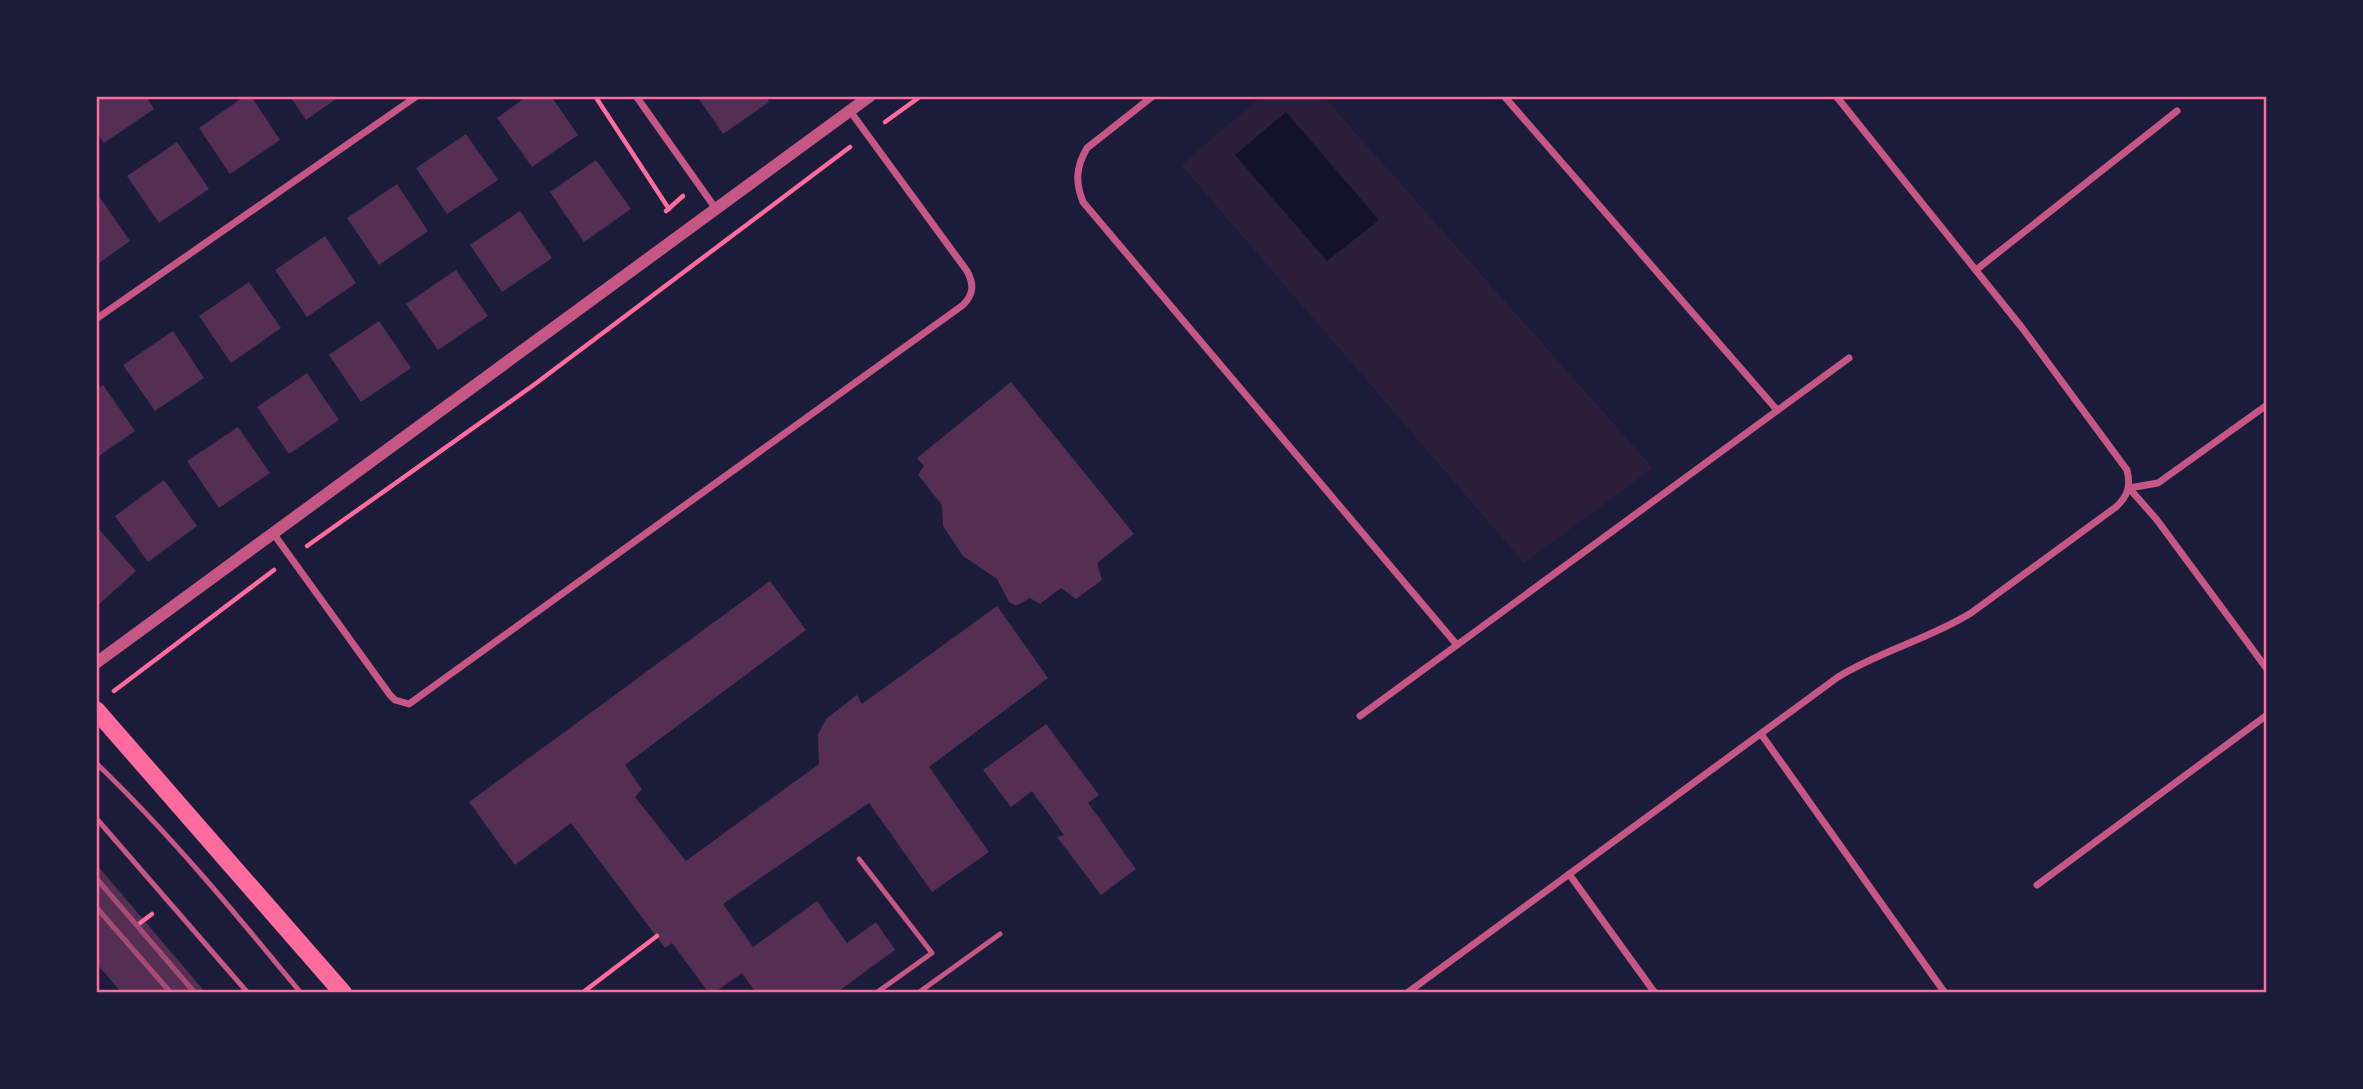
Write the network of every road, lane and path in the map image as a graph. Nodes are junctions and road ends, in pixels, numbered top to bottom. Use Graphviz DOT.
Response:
graph roads {
  1 [pos="417,96"];
  2 [pos="595,96"];
  3 [pos="636,96"];
  4 [pos="870,96"];
  5 [pos="922,96"];
  6 [pos="1153,96"];
  7 [pos="1504,96"];
  8 [pos="1836,96"];
  9 [pos="850,111"];
  10 [pos="2177,111"];
  11 [pos="867,135"];
  12 [pos="669,209"];
  13 [pos="716,209"];
  14 [pos="1976,270"];
  15 [pos="96,319"];
  16 [pos="1849,358"];
  17 [pos="2267,405"];
  18 [pos="1777,411"];
  19 [pos="2129,488"];
  20 [pos="273,533"];
  21 [pos="290,557"];
  22 [pos="1457,645"];
  23 [pos="96,663"];
  24 [pos="2267,669"];
  25 [pos="102,703"];
  26 [pos="2267,715"];
  27 [pos="1360,716"];
  28 [pos="1761,734"];
  29 [pos="96,763"];
  30 [pos="96,818"];
  31 [pos="859,859"];
  32 [pos="1569,874"];
  33 [pos="2037,885"];
  34 [pos="1000,934"];
  35 [pos="657,936"];
  36 [pos="248,993"];
  37 [pos="301,993"];
  38 [pos="343,993"];
  39 [pos="582,993"];
  40 [pos="876,993"];
  41 [pos="918,993"];
  42 [pos="1407,993"];
  43 [pos="1654,993"];
  44 [pos="1945,993"];
  1 -- 15 [label="street"];
  2 -- 12 [label="path"];
  3 -- 13 [label="street"];
  4 -- 9 [label="street"];
  5 -- 11 [label="path"];
  6 -- 22 [label="street"];
  7 -- 18 [label="street"];
  8 -- 14 [label="street"];
  9 -- 11 [label="street"];
  9 -- 13 [label="street"];
  10 -- 14 [label="street"];
  11 -- 21 [label="path"];
  11 -- 21 [label="street"];
  13 -- 20 [label="street"];
  14 -- 19 [label="street"];
  16 -- 18 [label="street"];
  17 -- 19 [label="street"];
  18 -- 22 [label="street"];
  19 -- 24 [label="street"];
  19 -- 28 [label="street"];
  20 -- 21 [label="street"];
  20 -- 23 [label="street"];
  21 -- 25 [label="path"];
  22 -- 27 [label="street"];
  25 -- 38 [label="main road"];
  26 -- 33 [label="street"];
  28 -- 32 [label="street"];
  28 -- 44 [label="street"];
  29 -- 37 [label="lane"];
  30 -- 36 [label="lane"];
  31 -- 40 [label="lane"];
  32 -- 42 [label="street"];
  32 -- 43 [label="street"];
  34 -- 41 [label="lane"];
  35 -- 39 [label="path"];
}
